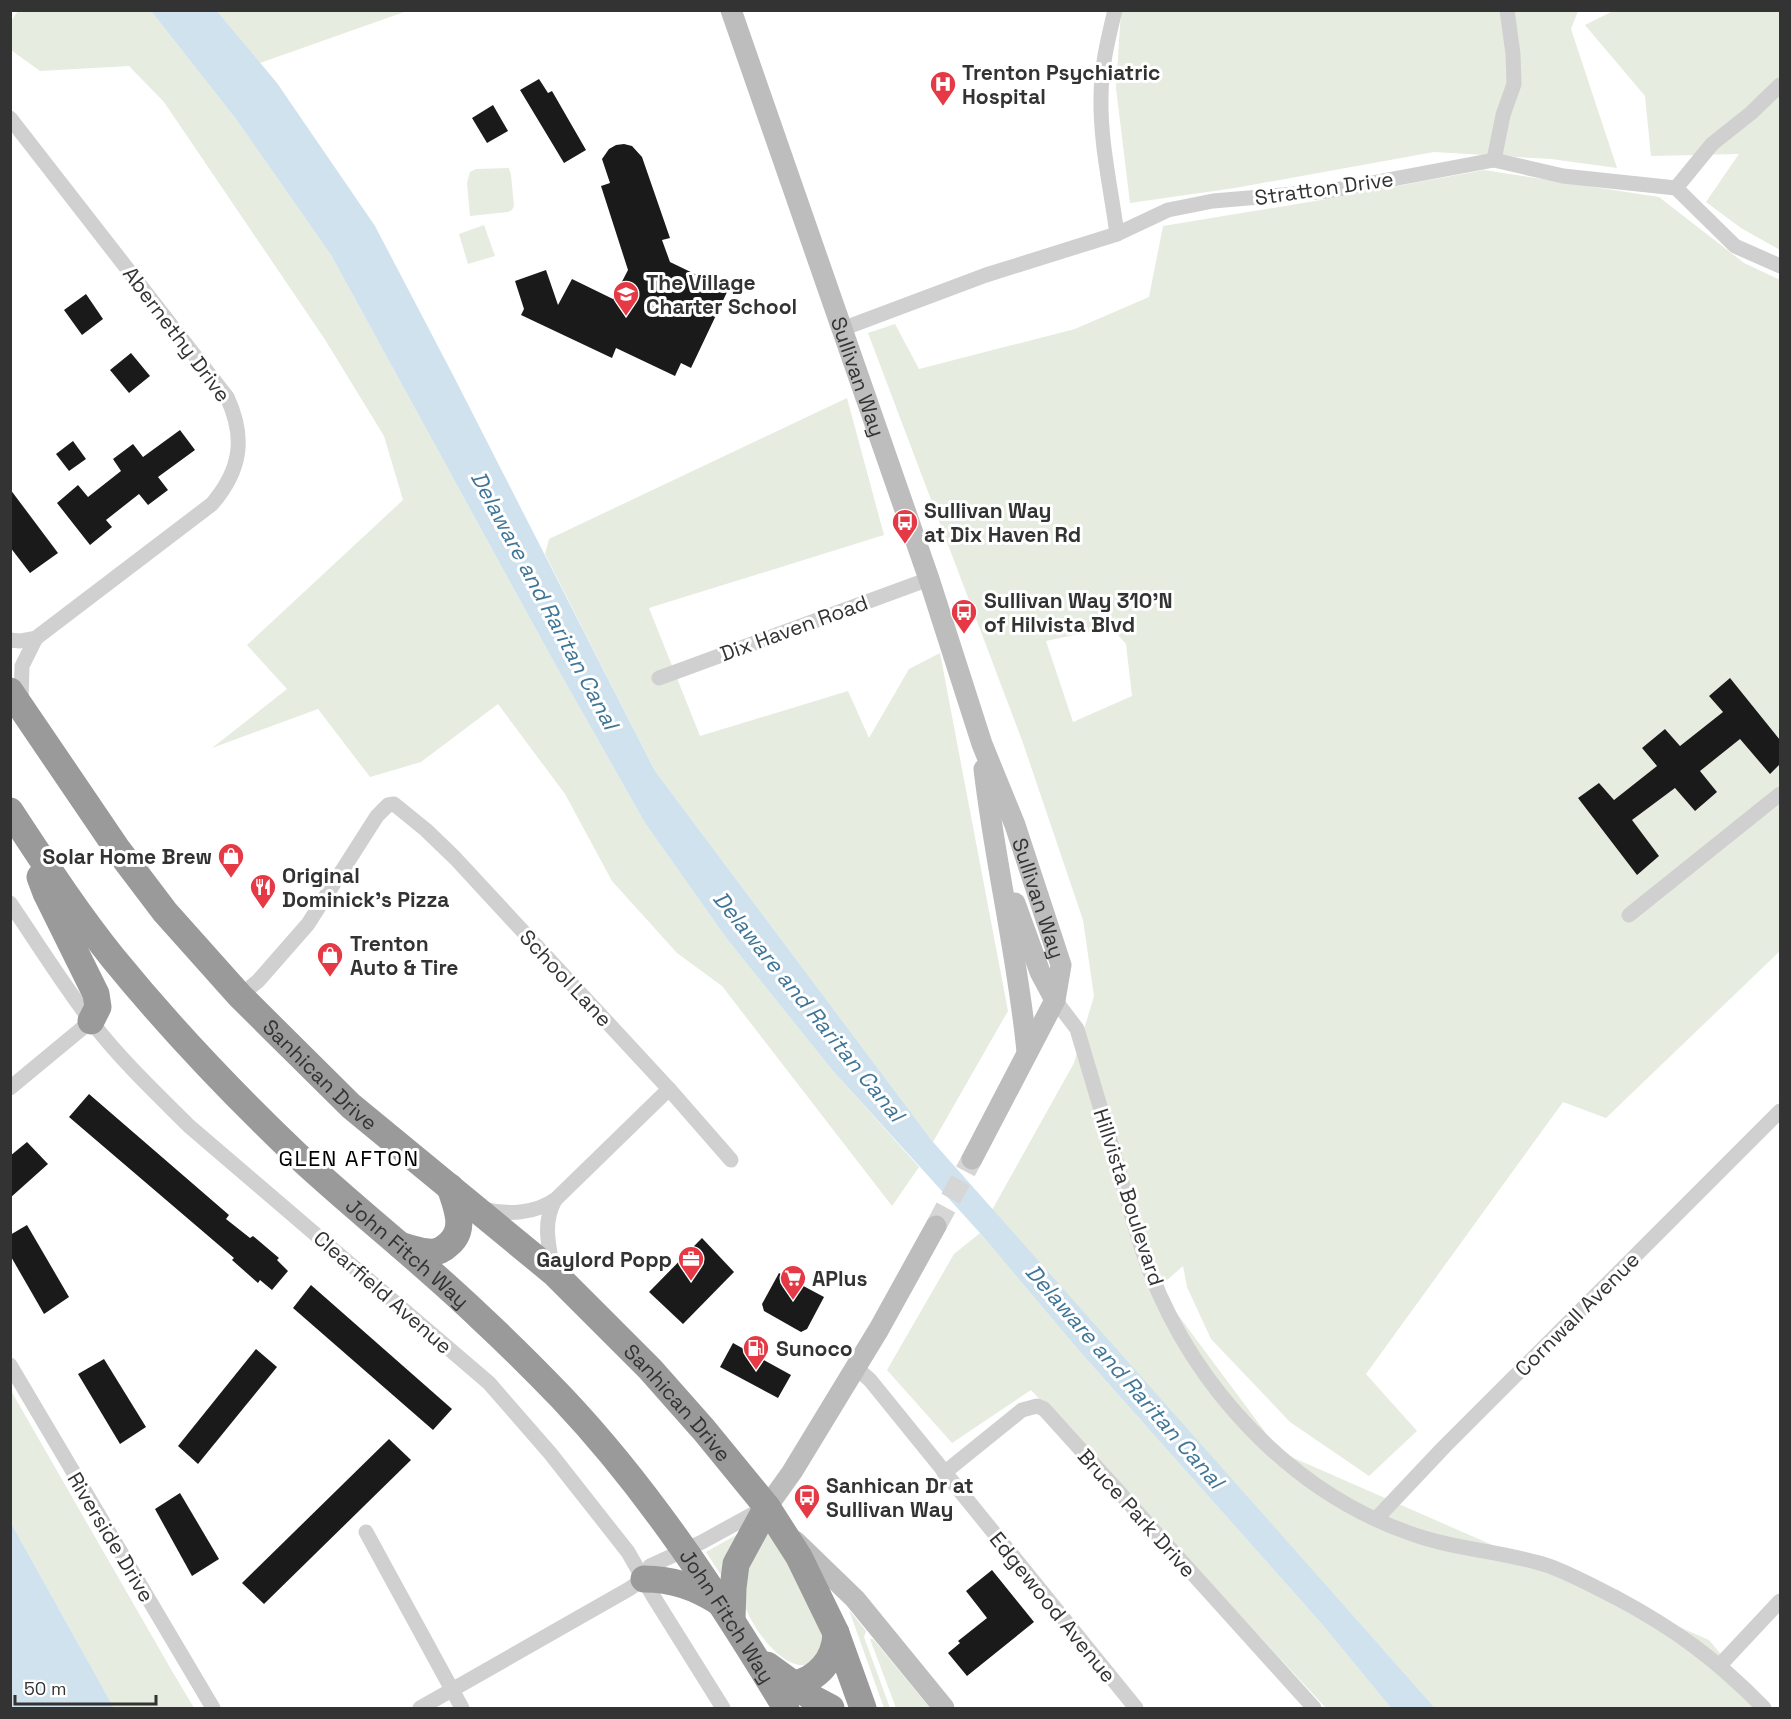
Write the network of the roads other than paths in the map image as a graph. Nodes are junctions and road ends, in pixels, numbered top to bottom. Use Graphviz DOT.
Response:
graph roads {
  1 [pos="731,10"];
  2 [pos="1115,10"];
  3 [pos="1507,10"];
  4 [pos="1780,85"];
  5 [pos="10,118"];
  6 [pos="1494,160"];
  7 [pos="1676,188"];
  8 [pos="1117,234"];
  9 [pos="1780,266"];
  10 [pos="842,328"];
  11 [pos="929,579"];
  12 [pos="36,638"];
  13 [pos="10,640"];
  14 [pos="659,678"];
  15 [pos="16,698"];
  16 [pos="982,744"];
  17 [pos="1780,795"];
  18 [pos="16,819"];
  19 [pos="999,869"];
  20 [pos="10,903"];
  21 [pos="1629,915"];
  22 [pos="240,996"];
  23 [pos="1054,1000"];
  24 [pos="91,1021"];
  25 [pos="1027,1053"];
  26 [pos="10,1088"];
  27 [pos="669,1089"];
  28 [pos="1780,1111"];
  29 [pos="972,1159"];
  30 [pos="731,1160"];
  31 [pos="450,1187"];
  32 [pos="556,1199"];
  33 [pos="475,1208"];
  34 [pos="936,1226"];
  35 [pos="399,1245"];
  36 [pos="554,1273"];
  37 [pos="10,1365"];
  38 [pos="855,1367"];
  39 [pos="944,1473"];
  40 [pos="774,1517"];
  41 [pos="1376,1519"];
  42 [pos="366,1533"];
  43 [pos="685,1550"];
  44 [pos="644,1579"];
  45 [pos="1780,1601"];
  46 [pos="727,1612"];
  47 [pos="837,1633"];
  48 [pos="1720,1665"];
  49 [pos="452,1691"];
  50 [pos="789,1697"];
  51 [pos="213,1708"];
  52 [pos="420,1708"];
  53 [pos="462,1708"];
  54 [pos="723,1708"];
  55 [pos="831,1708"];
  56 [pos="863,1708"];
  57 [pos="944,1708"];
  58 [pos="1136,1708"];
  59 [pos="1314,1708"];
  60 [pos="1764,1708"];
  1 -- 10 [label="main road, Sullivan Way"];
  2 -- 8 [label="street"];
  3 -- 6 [label="street"];
  4 -- 7 [label="street"];
  5 -- 12 [label="street, Abernethy Drive"];
  6 -- 7 [label="street, Stratton Drive"];
  6 -- 8 [label="street, Stratton Drive"];
  7 -- 9 [label="street"];
  8 -- 10 [label="street, Stratton Drive"];
  10 -- 11 [label="main road, Sullivan Way"];
  11 -- 14 [label="street, Dix Haven Road"];
  11 -- 16 [label="main road, Sullivan Way"];
  12 -- 13 [label="street"];
  12 -- 15 [label="street, Abernethy Drive"];
  15 -- 22 [label="highway, Sanhican Drive"];
  16 -- 19 [label="main road, Sullivan Way"];
  16 -- 23 [label="main road, Sullivan Way"];
  17 -- 21 [label="street"];
  18 -- 24 [label="highway"];
  18 -- 35 [label="highway, John Fitch Way"];
  19 -- 23 [label="main road"];
  19 -- 25 [label="main road, Sullivan Way"];
  20 -- 24 [label="street, Clearfield Avenue"];
  22 -- 27 [label="street, School Lane"];
  22 -- 31 [label="highway, Sanhican Drive"];
  23 -- 25 [label="main road, Sullivan Way"];
  23 -- 41 [label="street, Hillvista Boulevard"];
  24 -- 26 [label="street"];
  24 -- 44 [label="street, Clearfield Avenue"];
  25 -- 29 [label="main road, Sullivan Way"];
  27 -- 30 [label="street, School Lane"];
  27 -- 32 [label="street"];
  28 -- 41 [label="street, Cornwall Avenue"];
  31 -- 33 [label="highway, Sanhican Drive"];
  31 -- 35 [label="highway"];
  32 -- 33 [label="street"];
  32 -- 36 [label="street"];
  33 -- 36 [label="highway, Sanhican Drive"];
  34 -- 38 [label="main road"];
  35 -- 43 [label="highway, John Fitch Way"];
  36 -- 40 [label="highway, Sanhican Drive"];
  37 -- 51 [label="street, Riverside Drive"];
  38 -- 39 [label="street, Edgewood Avenue"];
  38 -- 40 [label="main road"];
  39 -- 58 [label="street, Edgewood Avenue"];
  39 -- 59 [label="street, Bruce Park Drive"];
  40 -- 43 [label="street"];
  40 -- 46 [label="highway"];
  40 -- 47 [label="highway"];
  40 -- 57 [label="main road, Sanhican Drive"];
  41 -- 48 [label="street, Hillvista Boulevard"];
  42 -- 49 [label="street"];
  43 -- 44 [label="street"];
  43 -- 46 [label="highway, John Fitch Way"];
  44 -- 46 [label="highway"];
  44 -- 49 [label="street"];
  44 -- 54 [label="street, Clearfield Avenue"];
  45 -- 48 [label="street"];
  46 -- 50 [label="highway, John Fitch Way"];
  47 -- 50 [label="highway"];
  47 -- 56 [label="highway"];
  48 -- 60 [label="street, Hillvista Boulevard"];
  49 -- 52 [label="street"];
  49 -- 53 [label="street"];
  50 -- 55 [label="highway, John Fitch Way"];
}
